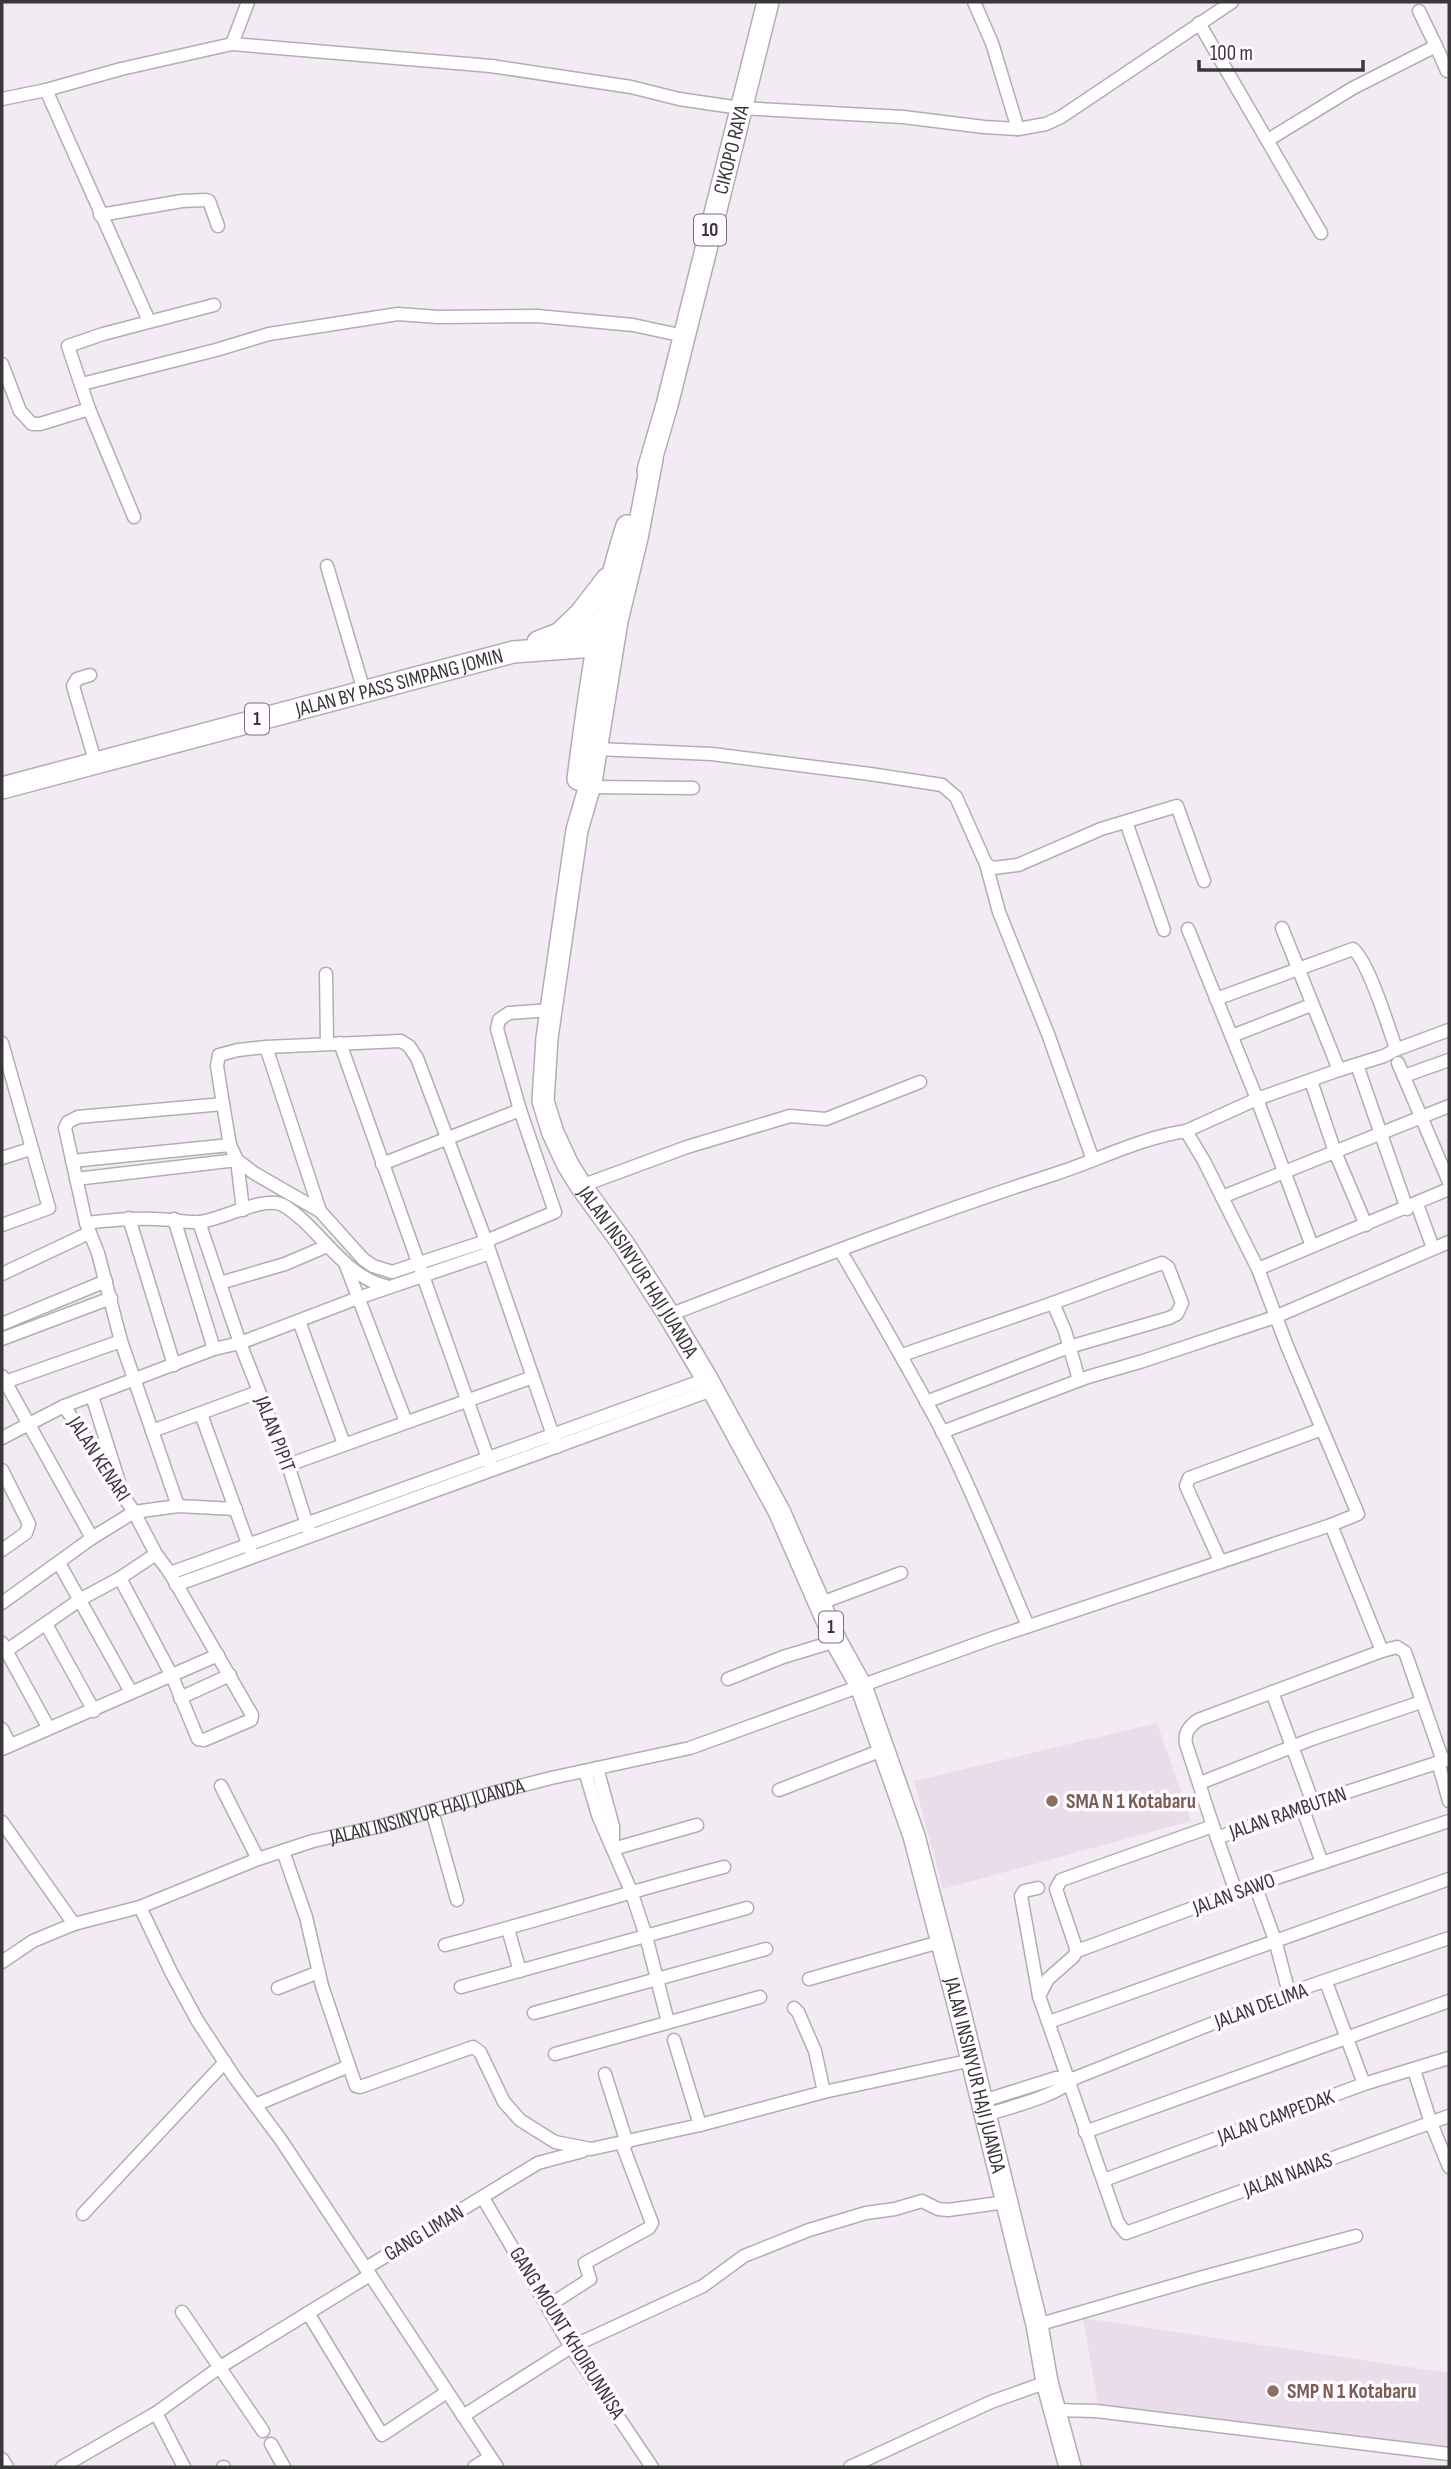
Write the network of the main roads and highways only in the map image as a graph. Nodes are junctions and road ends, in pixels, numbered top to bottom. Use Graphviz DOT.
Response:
graph roads {
  1 [pos="768,2"];
  2 [pos="652,459"];
  3 [pos="613,569"];
  4 [pos="607,634"];
  5 [pos="559,640"];
  6 [pos="592,671"];
  7 [pos="2,788"];
  8 [pos="577,830"];
  9 [pos="1070,2467"];
  1 -- 2 [label="highway, CIKOPO RAYA / 10"];
  2 -- 3 [label="highway, CIKOPO RAYA / 10"];
  2 -- 4 [label="highway, CIKOPO RAYA / 10"];
  3 -- 4 [label="highway, CIKOPO RAYA / 10"];
  3 -- 5 [label="highway"];
  4 -- 5 [label="highway, JALAN BY PASS SIMPANG JOMIN / 1"];
  4 -- 6 [label="highway, JALAN INSINYUR HAJI JUANDA / 10"];
  4 -- 8 [label="highway, JALAN INSINYUR HAJI JUANDA / 1"];
  5 -- 6 [label="highway"];
  5 -- 7 [label="highway, JALAN BY PASS SIMPANG JOMIN / 1"];
  6 -- 8 [label="highway, JALAN INSINYUR HAJI JUANDA / 1"];
  8 -- 9 [label="highway, JALAN INSINYUR HAJI JUANDA / 1"];
}
